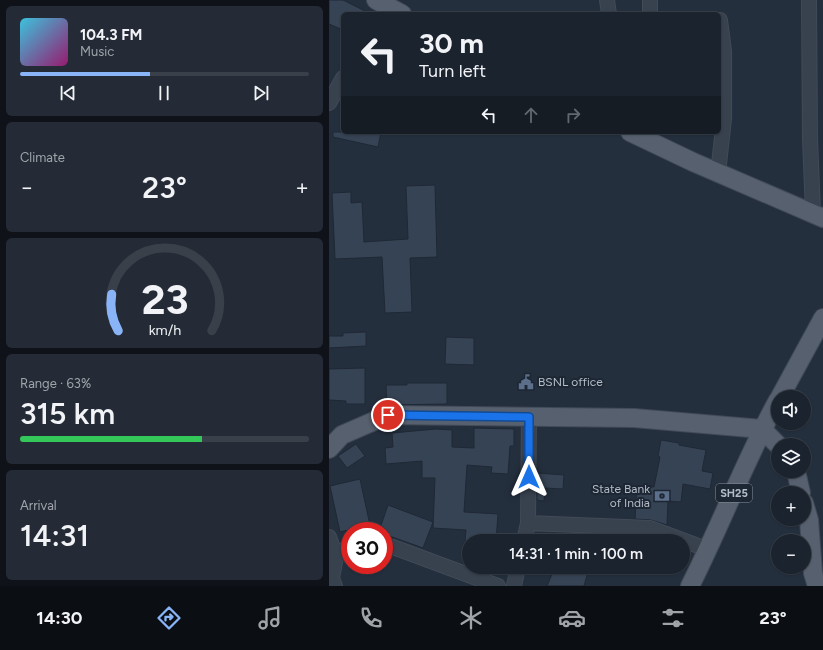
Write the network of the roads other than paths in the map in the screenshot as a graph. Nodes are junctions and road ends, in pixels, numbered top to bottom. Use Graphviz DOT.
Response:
graph roads {
  1 [pos="607,0"];
  2 [pos="650,0"];
  3 [pos="809,0"];
  4 [pos="381,5"];
  5 [pos="398,12"];
  6 [pos="609,12"];
  7 [pos="650,12"];
  8 [pos="816,20"];
  9 [pos="721,28"];
  10 [pos="341,82"];
  11 [pos="329,103"];
  12 [pos="639,134"];
  13 [pos="718,173"];
  14 [pos="818,216"];
  15 [pos="823,318"];
  16 [pos="784,390"];
  17 [pos="771,413"];
  18 [pos="529,417"];
  19 [pos="762,429"];
  20 [pos="336,433"];
  21 [pos="771,438"];
  22 [pos="329,449"];
  23 [pos="528,522"];
  24 [pos="809,526"];
  25 [pos="525,534"];
  26 [pos="329,537"];
  27 [pos="393,547"];
  28 [pos="709,550"];
  29 [pos="341,553"];
  30 [pos="336,557"];
  31 [pos="517,574"];
  32 [pos="332,581"];
  33 [pos="498,586"];
  34 [pos="514,586"];
  35 [pos="691,586"];
  36 [pos="817,586"];
  1 -- 6 [label="street"];
  2 -- 7 [label="street"];
  3 -- 8 [label="street"];
  4 -- 5 [label="main road"];
  8 -- 14 [label="street"];
  9 -- 13 [label="street"];
  10 -- 11 [label="street"];
  12 -- 13 [label="main road"];
  13 -- 14 [label="main road"];
  15 -- 16 [label="main road"];
  17 -- 19 [label="main road, SH25"];
  18 -- 19 [label="main road"];
  18 -- 20 [label="main road"];
  18 -- 23 [label="street"];
  19 -- 21 [label="main road"];
  19 -- 28 [label="main road, SH25"];
  20 -- 22 [label="main road"];
  23 -- 25 [label="street"];
  23 -- 28 [label="street"];
  24 -- 36 [label="main road"];
  26 -- 30 [label="street"];
  27 -- 33 [label="street"];
  28 -- 35 [label="main road, SH25"];
  29 -- 30 [label="street"];
  30 -- 32 [label="street"];
  31 -- 34 [label="street"];
}
